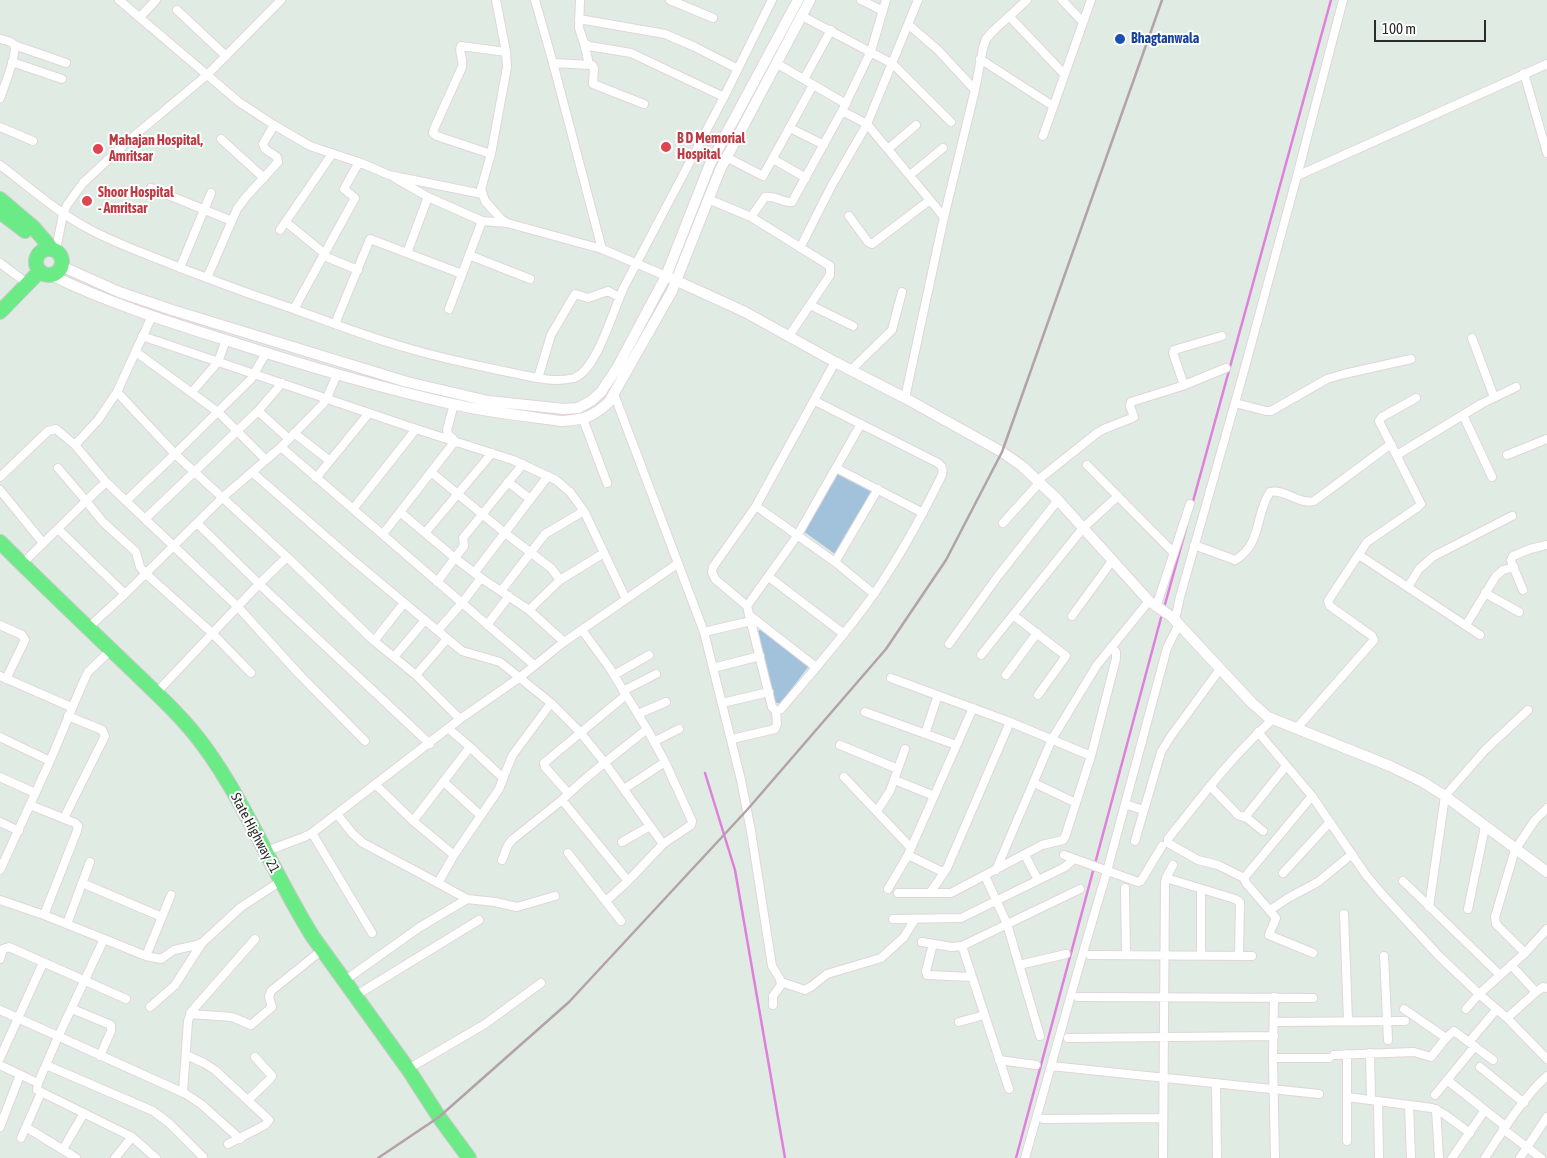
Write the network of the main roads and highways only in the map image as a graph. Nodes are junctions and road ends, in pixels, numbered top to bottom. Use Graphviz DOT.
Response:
graph roads {
  1 [pos="798,0"];
  2 [pos="810,0"];
  3 [pos="0,199"];
  4 [pos="0,212"];
  5 [pos="50,250"];
  6 [pos="51,271"];
  7 [pos="666,276"];
  8 [pos="676,281"];
  9 [pos="2,307"];
  10 [pos="0,542"];
  11 [pos="1547,872"];
  12 [pos="468,1158"];
  1 -- 7 [label="main road"];
  2 -- 8 [label="main road"];
  3 -- 5 [label="highway"];
  4 -- 5 [label="highway"];
  5 -- 6 [label="highway"];
  5 -- 6 [label="highway"];
  6 -- 7 [label="main road"];
  6 -- 8 [label="main road"];
  6 -- 9 [label="highway"];
  7 -- 8 [label="main road"];
  8 -- 11 [label="main road"];
  10 -- 12 [label="highway, State Highway 21"];
}
